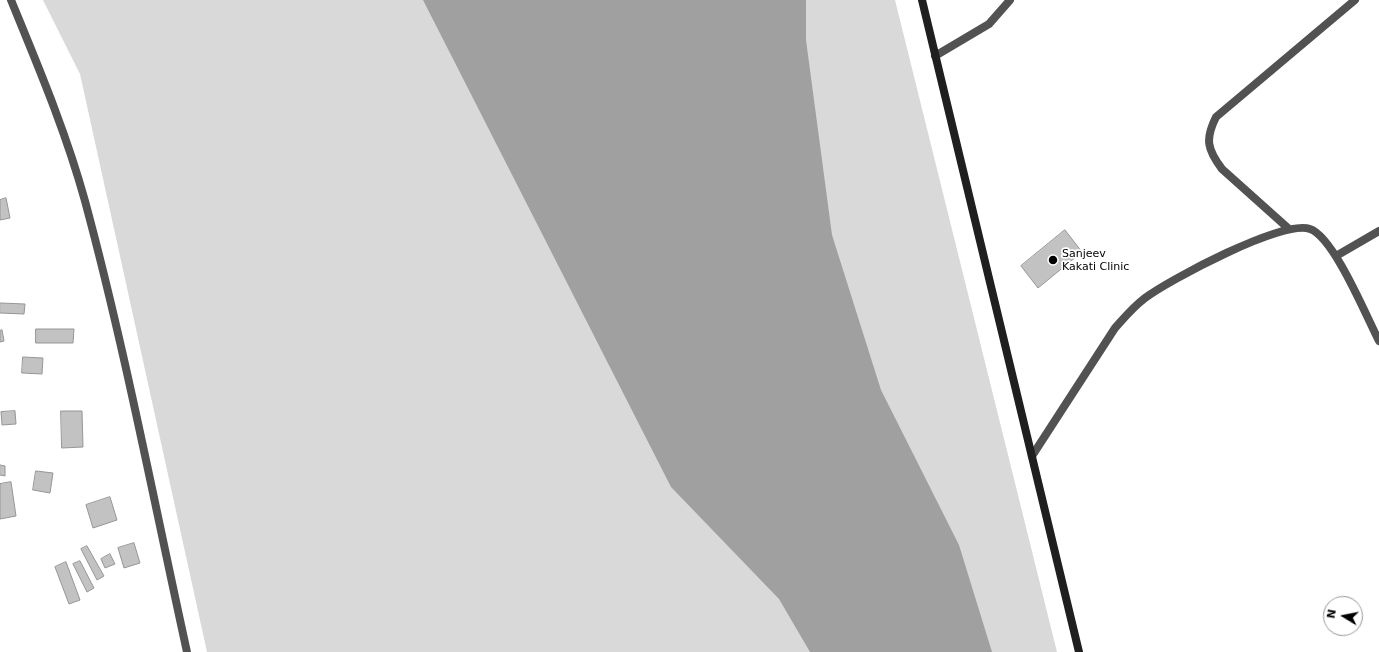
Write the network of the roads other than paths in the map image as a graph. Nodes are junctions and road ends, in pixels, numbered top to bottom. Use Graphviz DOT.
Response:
graph roads {
  1 [pos="11,0"];
  2 [pos="922,0"];
  3 [pos="1010,0"];
  4 [pos="1355,0"];
  5 [pos="935,56"];
  6 [pos="1289,229"];
  7 [pos="1379,230"];
  8 [pos="1336,256"];
  9 [pos="1379,342"];
  10 [pos="1032,456"];
  11 [pos="187,652"];
  12 [pos="1079,652"];
  1 -- 11 [label="street"];
  2 -- 5 [label="main road"];
  3 -- 5 [label="street"];
  4 -- 6 [label="street"];
  5 -- 10 [label="main road"];
  6 -- 8 [label="street"];
  6 -- 10 [label="street"];
  7 -- 8 [label="street"];
  8 -- 9 [label="street"];
  10 -- 12 [label="main road"];
}
